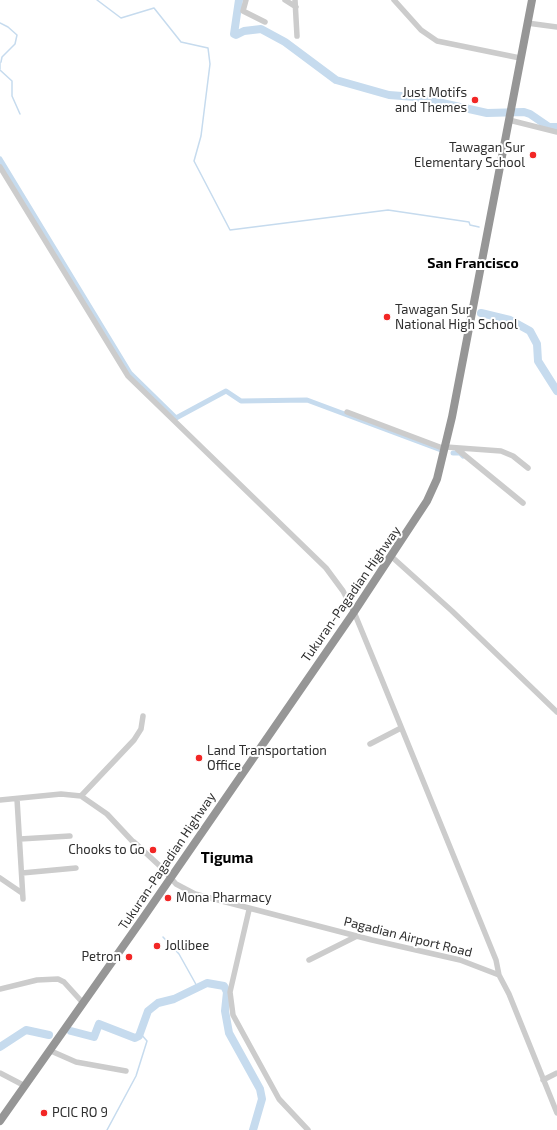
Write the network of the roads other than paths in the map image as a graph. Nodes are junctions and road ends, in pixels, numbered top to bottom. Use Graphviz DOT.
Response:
graph roads {
  1 [pos="246,0"];
  2 [pos="285,0"];
  3 [pos="295,0"];
  4 [pos="394,0"];
  5 [pos="532,0"];
  6 [pos="296,7"];
  7 [pos="265,22"];
  8 [pos="527,23"];
  9 [pos="557,27"];
  10 [pos="296,36"];
  11 [pos="520,58"];
  12 [pos="509,117"];
  13 [pos="557,132"];
  14 [pos="0,167"];
  15 [pos="3,176"];
  16 [pos="347,412"];
  17 [pos="445,448"];
  18 [pos="457,448"];
  19 [pos="528,468"];
  20 [pos="523,503"];
  21 [pos="392,557"];
  22 [pos="354,612"];
  23 [pos="557,712"];
  24 [pos="143,716"];
  25 [pos="402,728"];
  26 [pos="370,744"];
  27 [pos="81,796"];
  28 [pos="17,799"];
  29 [pos="0,800"];
  30 [pos="70,836"];
  31 [pos="20,839"];
  32 [pos="76,868"];
  33 [pos="22,873"];
  34 [pos="167,875"];
  35 [pos="0,878"];
  36 [pos="249,910"];
  37 [pos="357,936"];
  38 [pos="309,960"];
  39 [pos="499,975"];
  40 [pos="0,988"];
  41 [pos="83,1004"];
  42 [pos="51,1051"];
  43 [pos="126,1070"];
  44 [pos="0,1073"];
  45 [pos="557,1073"];
  46 [pos="543,1080"];
  47 [pos="25,1086"];
  48 [pos="557,1114"];
  49 [pos="0,1121"];
  50 [pos="308,1130"];
  1 -- 7 [label="street"];
  2 -- 6 [label="street"];
  3 -- 6 [label="street"];
  4 -- 11 [label="street"];
  5 -- 8 [label="highway, Tukuran-Pagadian Highway"];
  6 -- 10 [label="street"];
  8 -- 9 [label="street"];
  8 -- 11 [label="highway, Tukuran-Pagadian Highway"];
  11 -- 12 [label="highway, Tukuran-Pagadian Highway"];
  12 -- 13 [label="street"];
  12 -- 17 [label="highway, Tukuran-Pagadian Highway"];
  14 -- 15 [label="street"];
  15 -- 22 [label="street"];
  16 -- 17 [label="street"];
  17 -- 18 [label="street"];
  17 -- 21 [label="highway, Tukuran-Pagadian Highway"];
  18 -- 19 [label="street"];
  18 -- 20 [label="street"];
  21 -- 22 [label="highway, Tukuran-Pagadian Highway"];
  21 -- 23 [label="street"];
  22 -- 25 [label="street"];
  22 -- 34 [label="highway, Tukuran-Pagadian Highway"];
  24 -- 27 [label="street"];
  25 -- 26 [label="street"];
  25 -- 39 [label="street"];
  27 -- 28 [label="street"];
  27 -- 34 [label="street, Pagadian Airport Road"];
  28 -- 29 [label="street"];
  28 -- 31 [label="street"];
  30 -- 31 [label="street"];
  31 -- 33 [label="street"];
  32 -- 33 [label="street"];
  33 -- 35 [label="street"];
  34 -- 36 [label="street, Pagadian Airport Road"];
  34 -- 41 [label="highway, Tukuran-Pagadian Highway"];
  36 -- 37 [label="street, Pagadian Airport Road"];
  36 -- 50 [label="street"];
  37 -- 38 [label="street"];
  37 -- 39 [label="street, Pagadian Airport Road"];
  39 -- 46 [label="street"];
  40 -- 41 [label="street"];
  41 -- 42 [label="highway, Tukuran-Pagadian Highway"];
  42 -- 43 [label="street"];
  42 -- 47 [label="highway, Tukuran-Pagadian Highway"];
  44 -- 47 [label="street"];
  45 -- 46 [label="street"];
  46 -- 48 [label="street"];
  47 -- 49 [label="highway, Tukuran-Pagadian Highway"];
}
